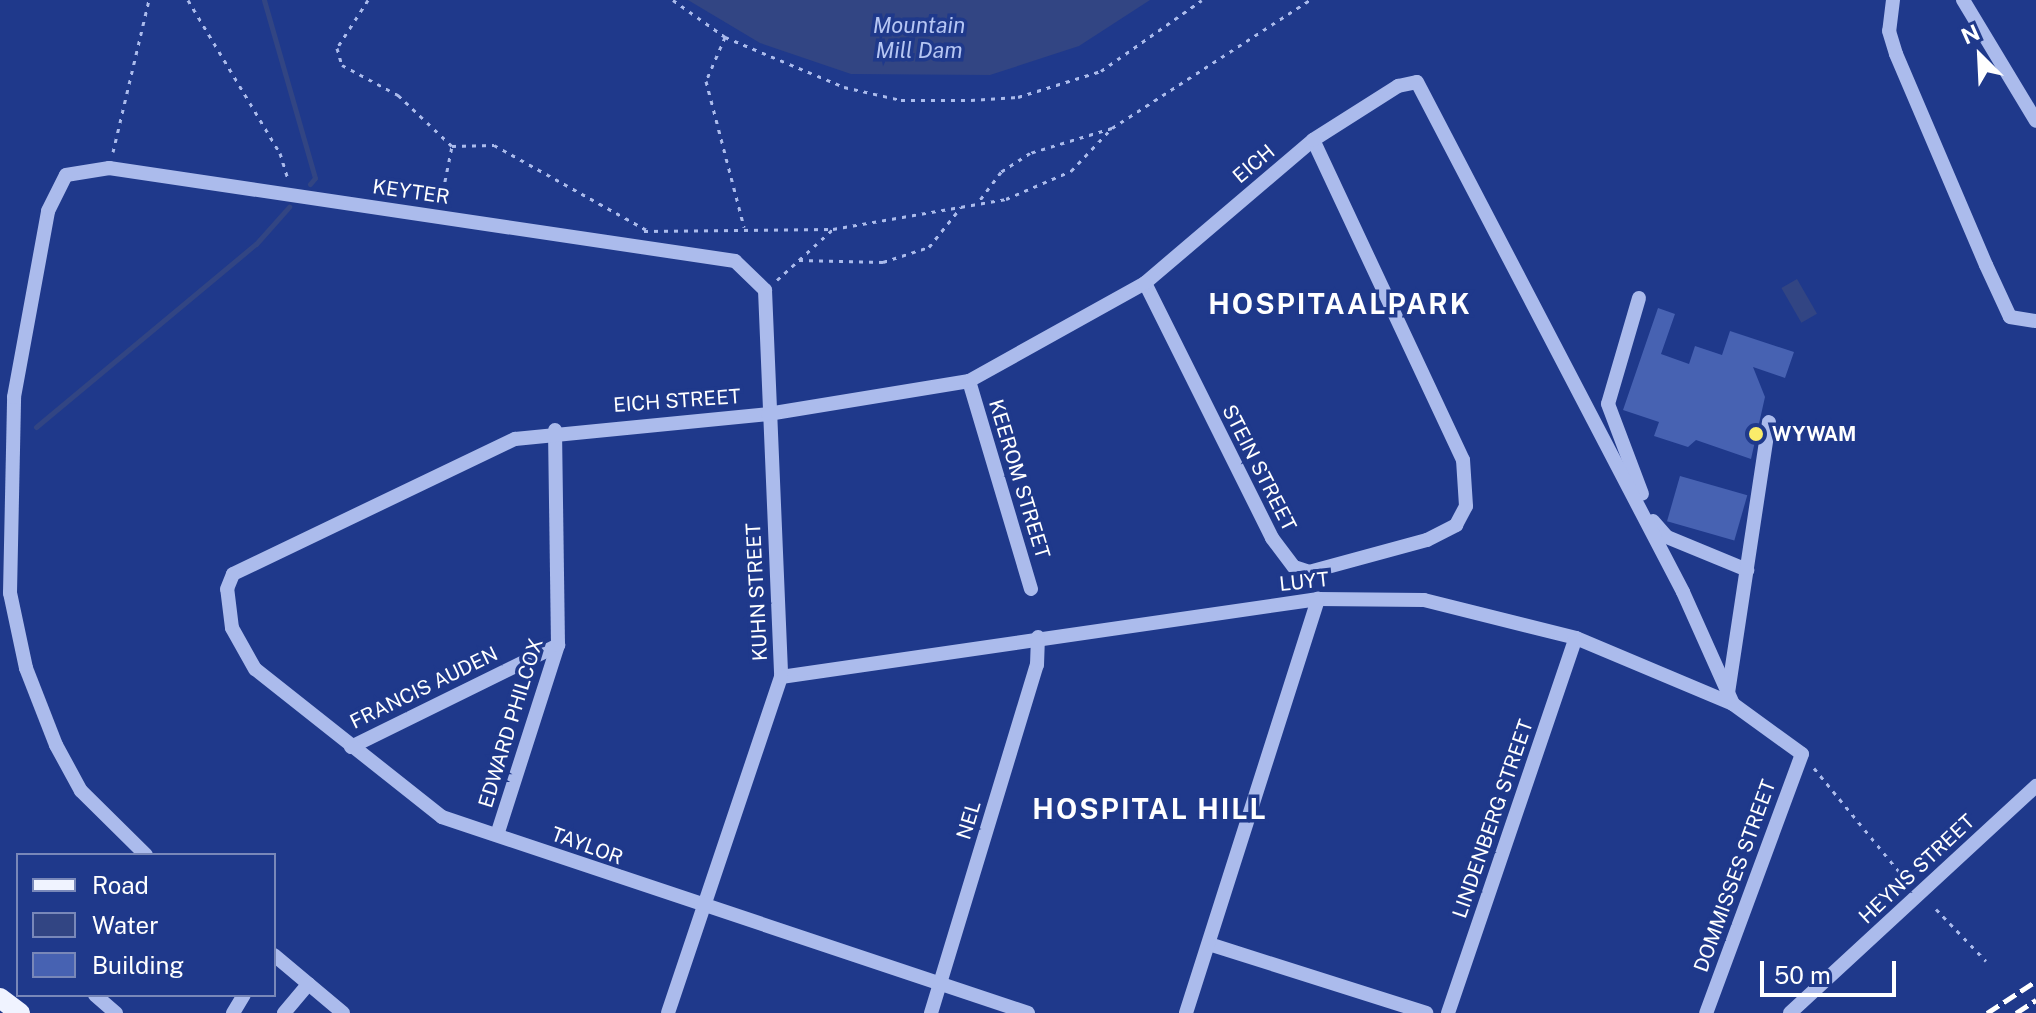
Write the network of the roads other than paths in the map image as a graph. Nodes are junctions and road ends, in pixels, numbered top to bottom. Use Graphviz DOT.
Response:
graph roads {
  1 [pos="1893,0"];
  2 [pos="1963,0"];
  3 [pos="2036,121"];
  4 [pos="1313,140"];
  5 [pos="1145,283"];
  6 [pos="765,290"];
  7 [pos="1639,298"];
  8 [pos="2036,321"];
  9 [pos="969,381"];
  10 [pos="768,414"];
  11 [pos="1769,422"];
  12 [pos="555,430"];
  13 [pos="1747,570"];
  14 [pos="227,589"];
  15 [pos="1031,589"];
  16 [pos="1318,599"];
  17 [pos="1038,637"];
  18 [pos="1576,638"];
  19 [pos="558,645"];
  20 [pos="781,677"];
  21 [pos="1730,699"];
  22 [pos="351,747"];
  23 [pos="1802,754"];
  24 [pos="2036,786"];
  25 [pos="497,835"];
  26 [pos="144,853"];
  27 [pos="705,910"];
  28 [pos="1209,944"];
  29 [pos="276,957"];
  30 [pos="941,982"];
  31 [pos="308,984"];
  32 [pos="97,997"];
  33 [pos="0,998"];
  34 [pos="20,1013"];
  35 [pos="116,1013"];
  36 [pos="284,1013"];
  37 [pos="343,1013"];
  38 [pos="668,1013"];
  39 [pos="931,1013"];
  40 [pos="1028,1013"];
  41 [pos="1186,1013"];
  42 [pos="1426,1013"];
  43 [pos="1448,1013"];
  44 [pos="1706,1013"];
  45 [pos="1790,1013"];
  1 -- 8 [label="street"];
  2 -- 3 [label="street"];
  4 -- 5 [label="street, EICH"];
  4 -- 5 [label="street, STEIN STREET"];
  4 -- 21 [label="street, EICH"];
  5 -- 9 [label="street, EICH STREET"];
  6 -- 10 [label="street, KUHN STREET"];
  6 -- 26 [label="street, KEYTER"];
  7 -- 13 [label="street"];
  9 -- 10 [label="street, EICH STREET"];
  9 -- 15 [label="street, KEEROM STREET"];
  10 -- 12 [label="street, EICH STREET"];
  10 -- 20 [label="street, KUHN STREET"];
  11 -- 13 [label="street"];
  12 -- 14 [label="street, EICH STREET"];
  12 -- 19 [label="street, EDWARD PHILCOX"];
  13 -- 21 [label="street"];
  14 -- 22 [label="street, TAYLOR"];
  16 -- 17 [label="street, LUYT"];
  16 -- 18 [label="street, LUYT"];
  16 -- 28 [label="street"];
  17 -- 20 [label="street, LUYT"];
  17 -- 30 [label="street, NEL"];
  18 -- 21 [label="street, LUYT"];
  18 -- 43 [label="street, LINDENBERG STREET"];
  19 -- 22 [label="street, FRANCIS AUDEN"];
  19 -- 25 [label="street, EDWARD PHILCOX"];
  20 -- 27 [label="street, KUHN STREET"];
  21 -- 23 [label="street, LUYT"];
  22 -- 25 [label="street, TAYLOR"];
  23 -- 44 [label="street, DOMMISSES STREET"];
  24 -- 45 [label="street, HEYNS STREET"];
  25 -- 27 [label="street, TAYLOR"];
  27 -- 30 [label="street, TAYLOR"];
  27 -- 38 [label="street, KUHN STREET"];
  28 -- 41 [label="street"];
  28 -- 42 [label="street"];
  29 -- 31 [label="street"];
  30 -- 39 [label="street, NEL"];
  30 -- 40 [label="street, TAYLOR"];
  31 -- 36 [label="street"];
  31 -- 37 [label="street"];
  32 -- 35 [label="street"];
  33 -- 34 [label="main road"];
}
